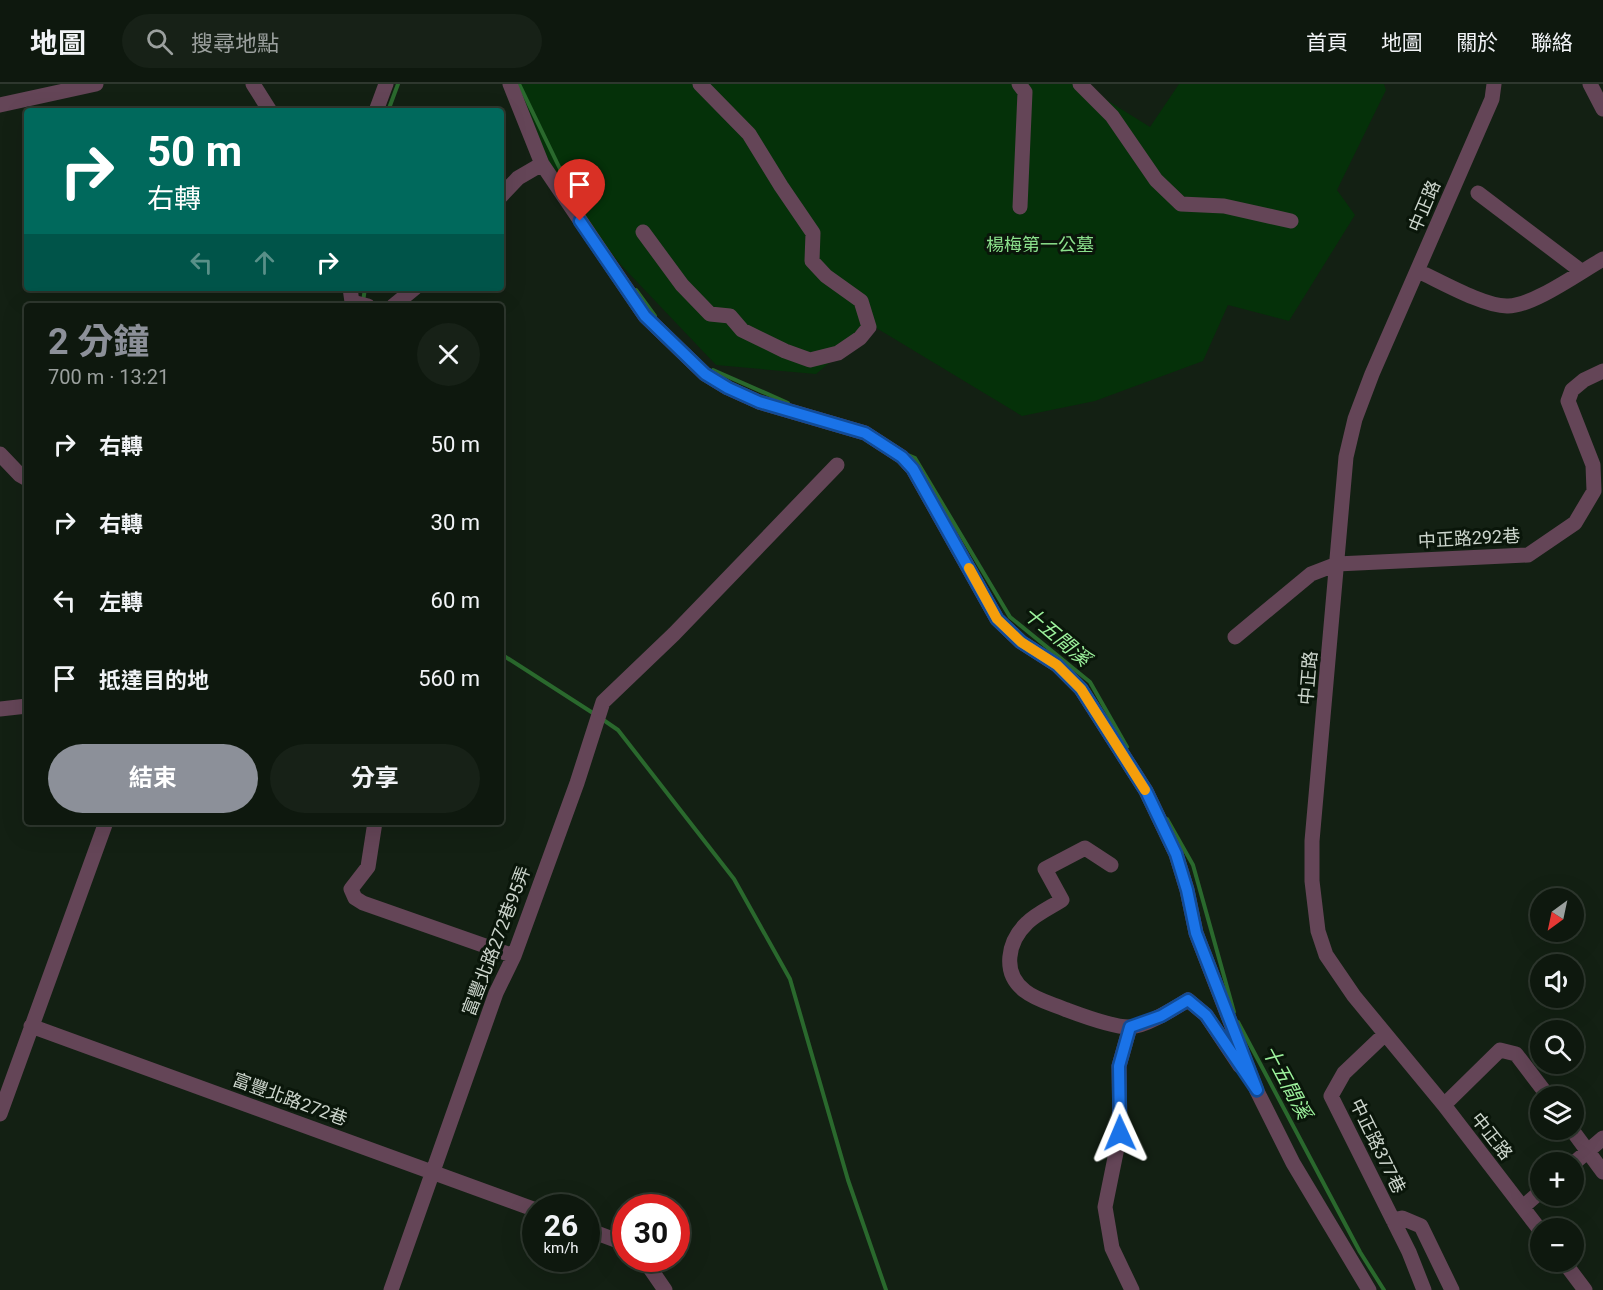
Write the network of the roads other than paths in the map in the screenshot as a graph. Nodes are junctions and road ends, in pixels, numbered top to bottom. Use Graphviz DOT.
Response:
graph roads {
  1 [pos="96,84"];
  2 [pos="253,84"];
  3 [pos="386,84"];
  4 [pos="510,84"];
  5 [pos="700,84"];
  6 [pos="1019,84"];
  7 [pos="1080,84"];
  8 [pos="1494,84"];
  9 [pos="1590,84"];
  10 [pos="0,105"];
  11 [pos="268,108"];
  12 [pos="377,108"];
  13 [pos="1603,109"];
  14 [pos="542,164"];
  15 [pos="1478,192"];
  16 [pos="504,193"];
  17 [pos="1020,207"];
  18 [pos="1291,221"];
  19 [pos="643,232"];
  20 [pos="1603,259"];
  21 [pos="1418,271"];
  22 [pos="1581,271"];
  23 [pos="411,291"];
  24 [pos="397,303"];
  25 [pos="1603,371"];
  26 [pos="0,454"];
  27 [pos="837,465"];
  28 [pos="24,477"];
  29 [pos="1338,564"];
  30 [pos="1235,637"];
  31 [pos="24,706"];
  32 [pos="0,710"];
  33 [pos="105,825"];
  34 [pos="375,825"];
  35 [pos="1111,866"];
  36 [pos="513,956"];
  37 [pos="31,1026"];
  38 [pos="1130,1027"];
  39 [pos="1385,1034"];
  40 [pos="1540,1086"];
  41 [pos="1257,1090"];
  42 [pos="1444,1105"];
  43 [pos="0,1114"];
  44 [pos="1603,1138"];
  45 [pos="1580,1140"];
  46 [pos="1588,1151"];
  47 [pos="1584,1154"];
  48 [pos="433,1172"];
  49 [pos="1603,1172"];
  50 [pos="1530,1201"];
  51 [pos="522,1205"];
  52 [pos="1523,1207"];
  53 [pos="1531,1218"];
  54 [pos="1393,1220"];
  55 [pos="653,1272"];
  56 [pos="1572,1272"];
  57 [pos="391,1290"];
  58 [pos="665,1290"];
  59 [pos="1132,1290"];
  60 [pos="1369,1290"];
  61 [pos="1424,1290"];
  62 [pos="1452,1290"];
  63 [pos="1585,1290"];
  1 -- 10 [label="street"];
  2 -- 11 [label="street"];
  3 -- 12 [label="street"];
  4 -- 14 [label="street"];
  5 -- 19 [label="street"];
  6 -- 17 [label="street"];
  7 -- 18 [label="street"];
  8 -- 21 [label="street, 中正路"];
  9 -- 13 [label="street"];
  14 -- 16 [label="street"];
  14 -- 41 [label="street"];
  15 -- 22 [label="street"];
  20 -- 22 [label="street"];
  21 -- 22 [label="street"];
  21 -- 29 [label="street, 中正路"];
  23 -- 24 [label="street"];
  25 -- 29 [label="street, 中正路292巷"];
  26 -- 28 [label="street"];
  27 -- 36 [label="street, 富豐北路272巷95弄"];
  29 -- 30 [label="street, 中正路292巷"];
  29 -- 39 [label="street, 中正路"];
  31 -- 32 [label="street"];
  33 -- 37 [label="street"];
  34 -- 36 [label="street"];
  35 -- 38 [label="street"];
  36 -- 48 [label="street, 富豐北路272巷95弄"];
  37 -- 43 [label="street"];
  37 -- 48 [label="street, 富豐北路272巷"];
  38 -- 41 [label="street"];
  38 -- 59 [label="street"];
  39 -- 42 [label="street, 中正路"];
  39 -- 54 [label="street, 中正路377巷"];
  40 -- 42 [label="street"];
  41 -- 60 [label="street"];
  42 -- 52 [label="street, 中正路"];
  44 -- 46 [label="street"];
  45 -- 46 [label="street"];
  46 -- 47 [label="street"];
  46 -- 49 [label="street"];
  48 -- 51 [label="street, 富豐北路272巷"];
  48 -- 57 [label="street, 富豐北路272巷95弄"];
  50 -- 52 [label="street"];
  52 -- 53 [label="street, 中正路"];
  54 -- 61 [label="street, 中正路377巷"];
  54 -- 62 [label="street"];
  55 -- 58 [label="street"];
  56 -- 63 [label="street"];
}
